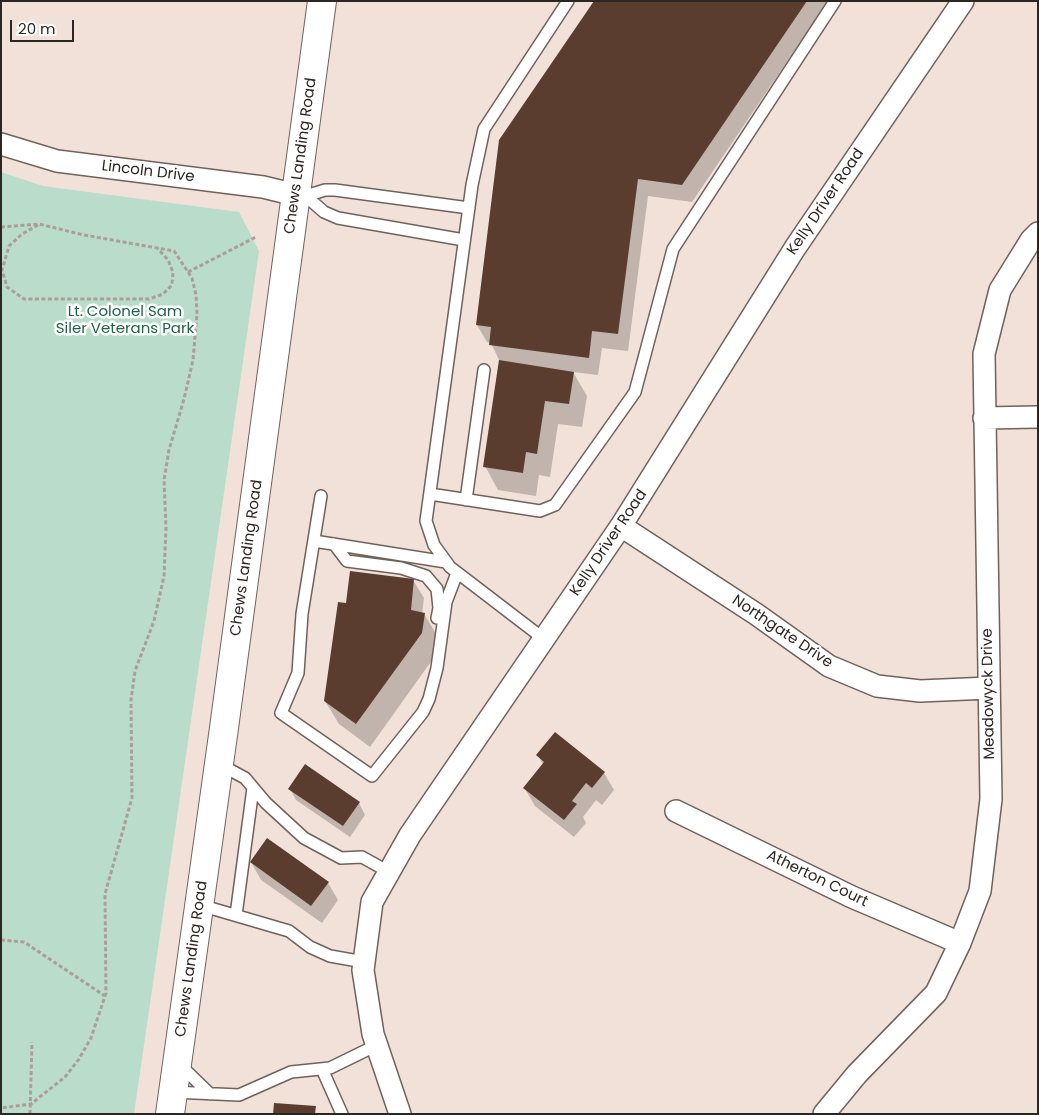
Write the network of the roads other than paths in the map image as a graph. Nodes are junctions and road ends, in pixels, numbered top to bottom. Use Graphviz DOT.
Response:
graph roads {
  1 [pos="322,1"];
  2 [pos="568,1"];
  3 [pos="835,1"];
  4 [pos="963,1"];
  5 [pos="1,144"];
  6 [pos="296,195"];
  7 [pos="468,208"];
  8 [pos="1038,233"];
  9 [pos="464,240"];
  10 [pos="484,370"];
  11 [pos="1038,417"];
  12 [pos="984,418"];
  13 [pos="430,494"];
  14 [pos="321,496"];
  15 [pos="466,500"];
  16 [pos="621,526"];
  17 [pos="314,541"];
  18 [pos="334,544"];
  19 [pos="446,562"];
  20 [pos="457,572"];
  21 [pos="544,639"];
  22 [pos="989,688"];
  23 [pos="429,699"];
  24 [pos="219,764"];
  25 [pos="253,788"];
  26 [pos="676,811"];
  27 [pos="389,872"];
  28 [pos="200,905"];
  29 [pos="236,915"];
  30 [pos="960,943"];
  31 [pos="364,962"];
  32 [pos="377,1045"];
  33 [pos="177,1062"];
  34 [pos="322,1069"];
  35 [pos="210,1094"];
  36 [pos="171,1103"];
  37 [pos="342,1114"];
  38 [pos="400,1114"];
  39 [pos="824,1114"];
  1 -- 6 [label="main road, Chews Landing Road"];
  2 -- 7 [label="lane"];
  3 -- 15 [label="lane"];
  4 -- 16 [label="street, Kelly Driver Road"];
  5 -- 6 [label="street, Lincoln Drive"];
  6 -- 7 [label="lane"];
  6 -- 9 [label="lane"];
  6 -- 24 [label="main road, Chews Landing Road"];
  7 -- 9 [label="lane"];
  8 -- 12 [label="street, Meadowyck Drive"];
  9 -- 13 [label="lane"];
  10 -- 15 [label="lane"];
  11 -- 12 [label="street"];
  12 -- 22 [label="street, Meadowyck Drive"];
  13 -- 15 [label="lane"];
  13 -- 19 [label="lane"];
  14 -- 17 [label="lane"];
  16 -- 21 [label="street, Kelly Driver Road"];
  16 -- 22 [label="street, Northgate Drive"];
  17 -- 18 [label="lane"];
  17 -- 23 [label="lane"];
  18 -- 19 [label="lane"];
  18 -- 23 [label="lane"];
  19 -- 20 [label="lane"];
  20 -- 21 [label="lane"];
  20 -- 23 [label="lane"];
  21 -- 27 [label="street, Kelly Driver Road"];
  22 -- 30 [label="street, Meadowyck Drive"];
  24 -- 25 [label="lane"];
  24 -- 28 [label="main road, Chews Landing Road"];
  25 -- 27 [label="lane"];
  25 -- 29 [label="lane"];
  26 -- 30 [label="street, Atherton Court"];
  27 -- 31 [label="street, Kelly Driver Road"];
  28 -- 29 [label="lane"];
  28 -- 33 [label="main road, Chews Landing Road"];
  29 -- 31 [label="lane"];
  30 -- 39 [label="street, Meadowyck Drive"];
  31 -- 32 [label="street, Kelly Driver Road"];
  32 -- 34 [label="lane"];
  32 -- 38 [label="street, Kelly Driver Road"];
  33 -- 35 [label="lane"];
  33 -- 36 [label="main road, Chews Landing Road"];
  34 -- 35 [label="lane"];
  34 -- 37 [label="lane"];
  35 -- 36 [label="lane"];
}
